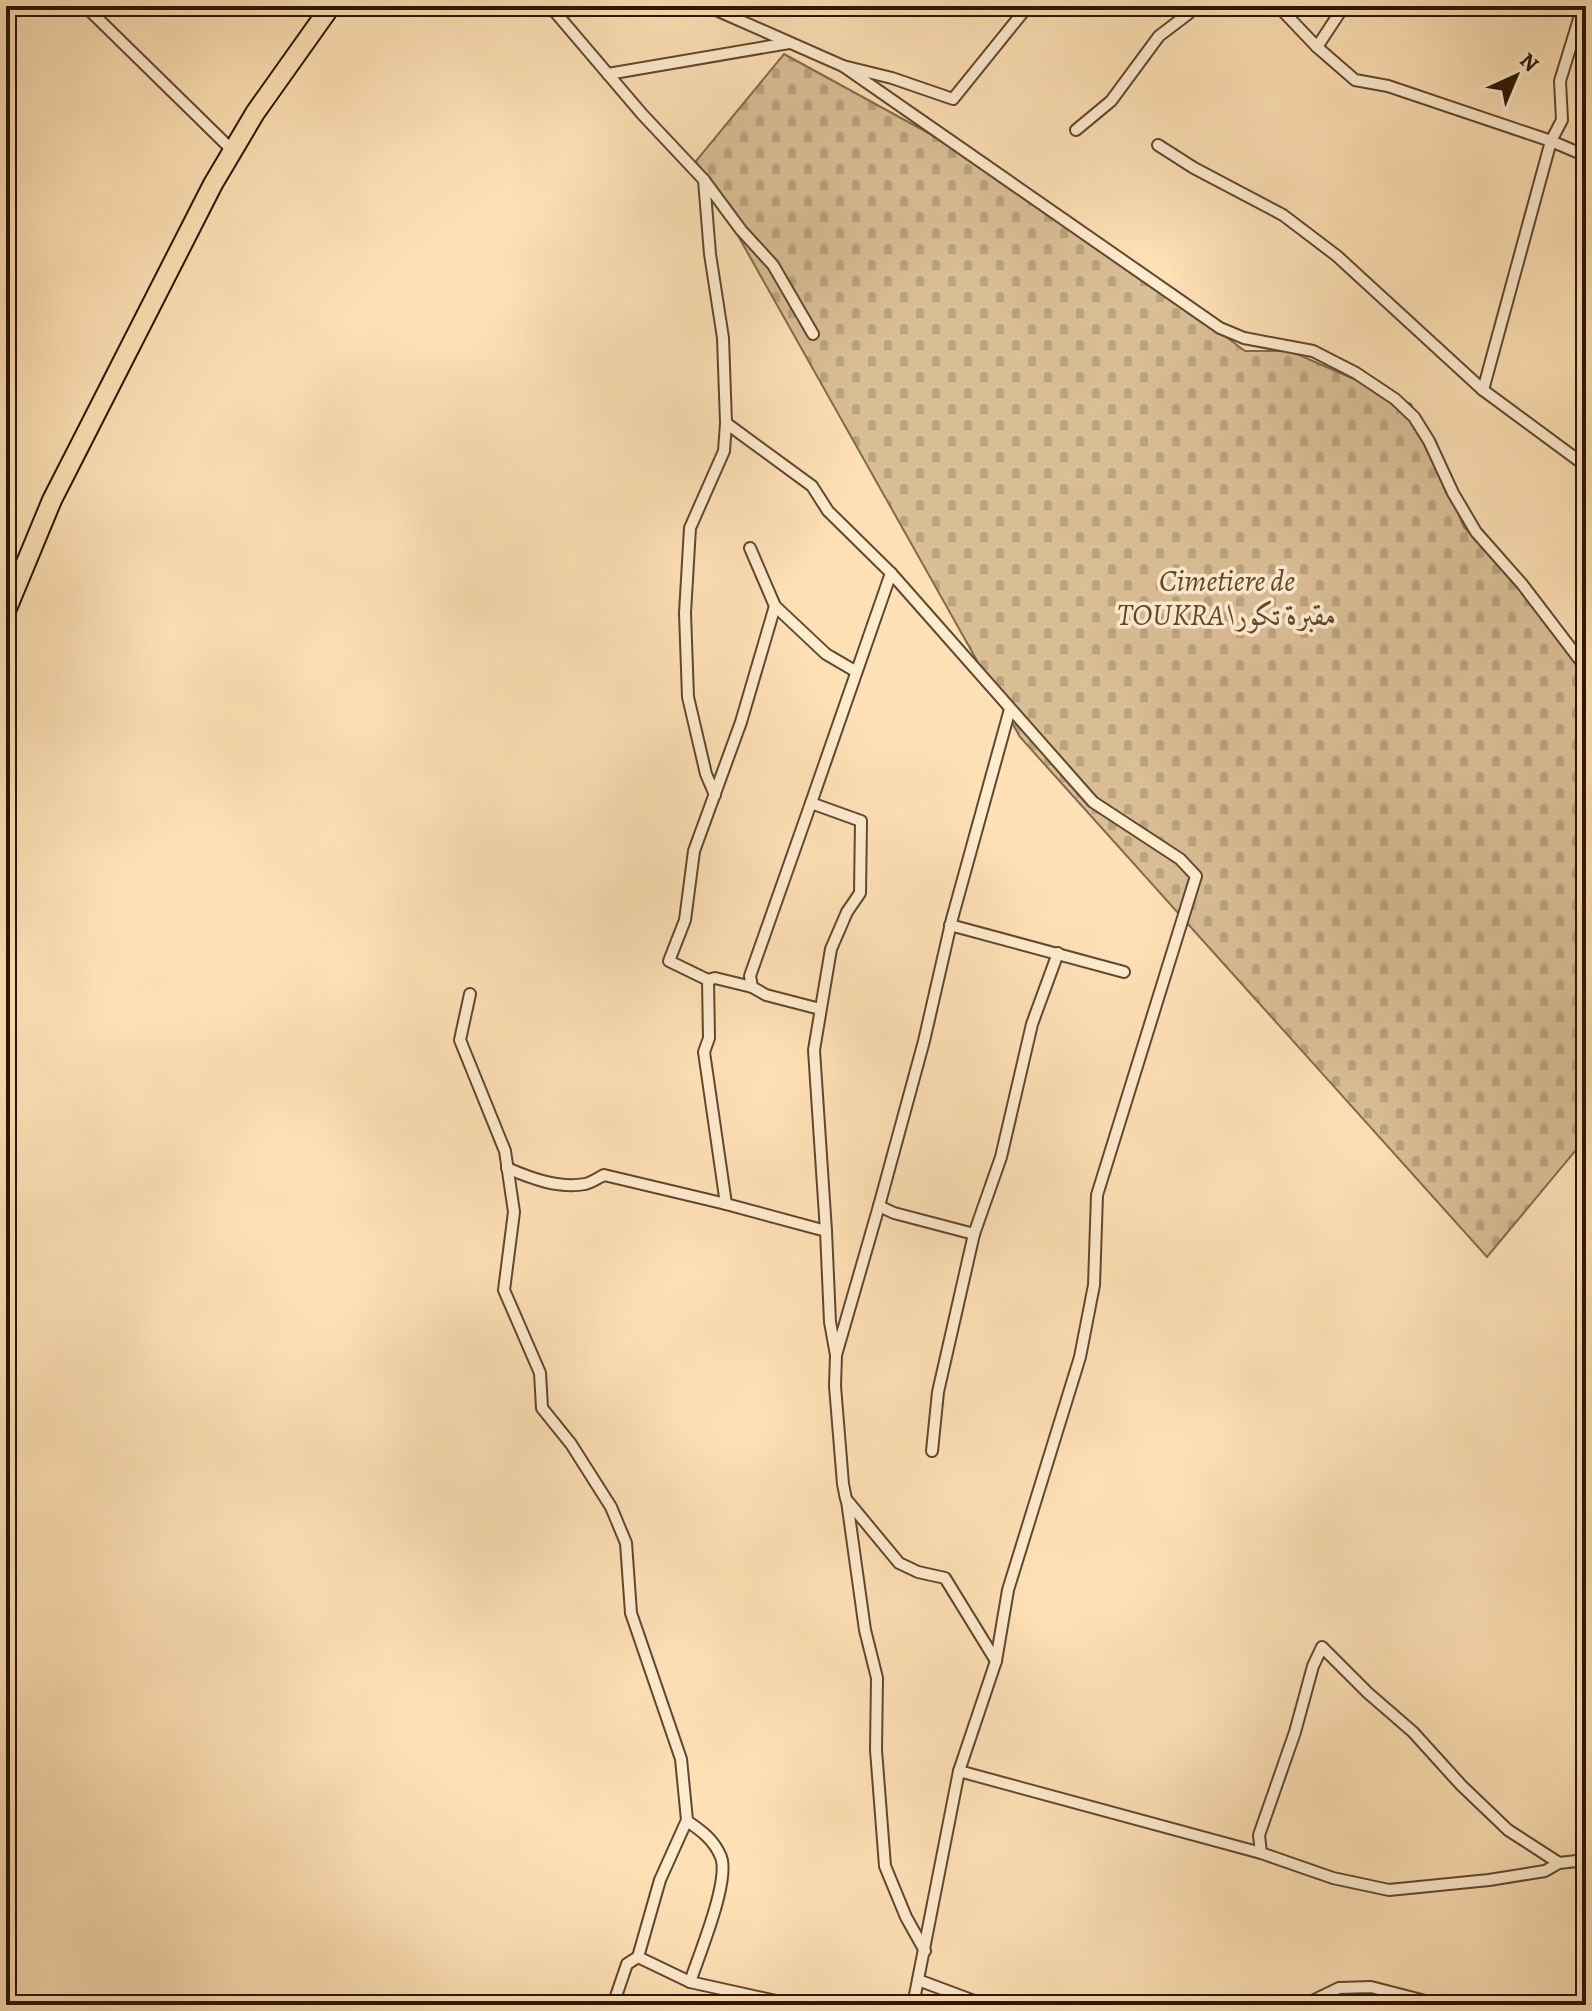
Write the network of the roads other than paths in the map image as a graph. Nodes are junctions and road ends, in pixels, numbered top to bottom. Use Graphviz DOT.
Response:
graph roads {
  1 [pos="85,6"];
  2 [pos="331,6"];
  3 [pos="550,6"];
  4 [pos="707,6"];
  5 [pos="1028,6"];
  6 [pos="1194,6"];
  7 [pos="1278,6"];
  8 [pos="1344,6"];
  9 [pos="1583,6"];
  10 [pos="791,43"];
  11 [pos="1317,47"];
  12 [pos="843,66"];
  13 [pos="608,74"];
  14 [pos="1076,130"];
  15 [pos="1551,141"];
  16 [pos="1158,145"];
  17 [pos="232,150"];
  18 [pos="1586,156"];
  19 [pos="704,180"];
  20 [pos="813,334"];
  21 [pos="1483,390"];
  22 [pos="726,423"];
  23 [pos="1586,466"];
  24 [pos="750,548"];
  25 [pos="891,573"];
  26 [pos="775,606"];
  27 [pos="6,611"];
  28 [pos="1586,668"];
  29 [pos="855,671"];
  30 [pos="1010,709"];
  31 [pos="715,795"];
  32 [pos="811,803"];
  33 [pos="950,925"];
  34 [pos="1058,953"];
  35 [pos="1124,972"];
  36 [pos="708,980"];
  37 [pos="752,987"];
  38 [pos="470,994"];
  39 [pos="820,1009"];
  40 [pos="507,1168"];
  41 [pos="726,1204"];
  42 [pos="879,1206"];
  43 [pos="826,1231"];
  44 [pos="974,1234"];
  45 [pos="836,1355"];
  46 [pos="932,1451"];
  47 [pos="846,1499"];
  48 [pos="996,1661"];
  49 [pos="959,1771"];
  50 [pos="687,1821"];
  51 [pos="1261,1853"];
  52 [pos="1586,1860"];
  53 [pos="1559,1863"];
  54 [pos="925,1951"];
  55 [pos="638,1957"];
  56 [pos="918,1980"];
  57 [pos="690,1982"];
  58 [pos="613,2005"];
  59 [pos="794,2005"];
  60 [pos="913,2005"];
  61 [pos="985,2005"];
  62 [pos="1304,2005"];
  63 [pos="1441,2005"];
  1 -- 17 [label="street"];
  2 -- 17 [label="highway"];
  3 -- 13 [label="street"];
  4 -- 10 [label="street"];
  5 -- 12 [label="street"];
  6 -- 14 [label="street"];
  7 -- 11 [label="street"];
  8 -- 11 [label="street"];
  9 -- 15 [label="street"];
  10 -- 12 [label="street"];
  10 -- 13 [label="street"];
  11 -- 15 [label="street"];
  12 -- 28 [label="street"];
  13 -- 19 [label="street"];
  15 -- 18 [label="street"];
  15 -- 21 [label="street"];
  16 -- 21 [label="street"];
  17 -- 27 [label="highway"];
  19 -- 20 [label="street"];
  19 -- 22 [label="street"];
  21 -- 23 [label="street"];
  22 -- 25 [label="street"];
  22 -- 31 [label="street"];
  24 -- 26 [label="street"];
  25 -- 29 [label="street"];
  25 -- 30 [label="street"];
  26 -- 29 [label="street"];
  26 -- 31 [label="street"];
  29 -- 32 [label="street"];
  30 -- 33 [label="street"];
  30 -- 48 [label="street"];
  31 -- 36 [label="street"];
  32 -- 37 [label="street"];
  32 -- 39 [label="street"];
  33 -- 34 [label="street"];
  33 -- 42 [label="street"];
  34 -- 35 [label="street"];
  34 -- 44 [label="street"];
  36 -- 37 [label="street"];
  36 -- 41 [label="street"];
  37 -- 39 [label="street"];
  38 -- 40 [label="street"];
  39 -- 43 [label="street"];
  40 -- 41 [label="street"];
  40 -- 55 [label="street"];
  41 -- 43 [label="street"];
  42 -- 44 [label="street"];
  42 -- 45 [label="street"];
  43 -- 45 [label="street"];
  44 -- 46 [label="street"];
  45 -- 47 [label="street"];
  47 -- 48 [label="street"];
  47 -- 54 [label="street"];
  48 -- 49 [label="street"];
  49 -- 51 [label="street"];
  49 -- 54 [label="street"];
  50 -- 57 [label="street"];
  51 -- 53 [label="street"];
  51 -- 53 [label="street"];
  52 -- 53 [label="street"];
  54 -- 56 [label="street"];
  55 -- 57 [label="street"];
  55 -- 58 [label="street"];
  56 -- 60 [label="street"];
  56 -- 61 [label="street"];
  57 -- 59 [label="street"];
  62 -- 63 [label="street"];
}
